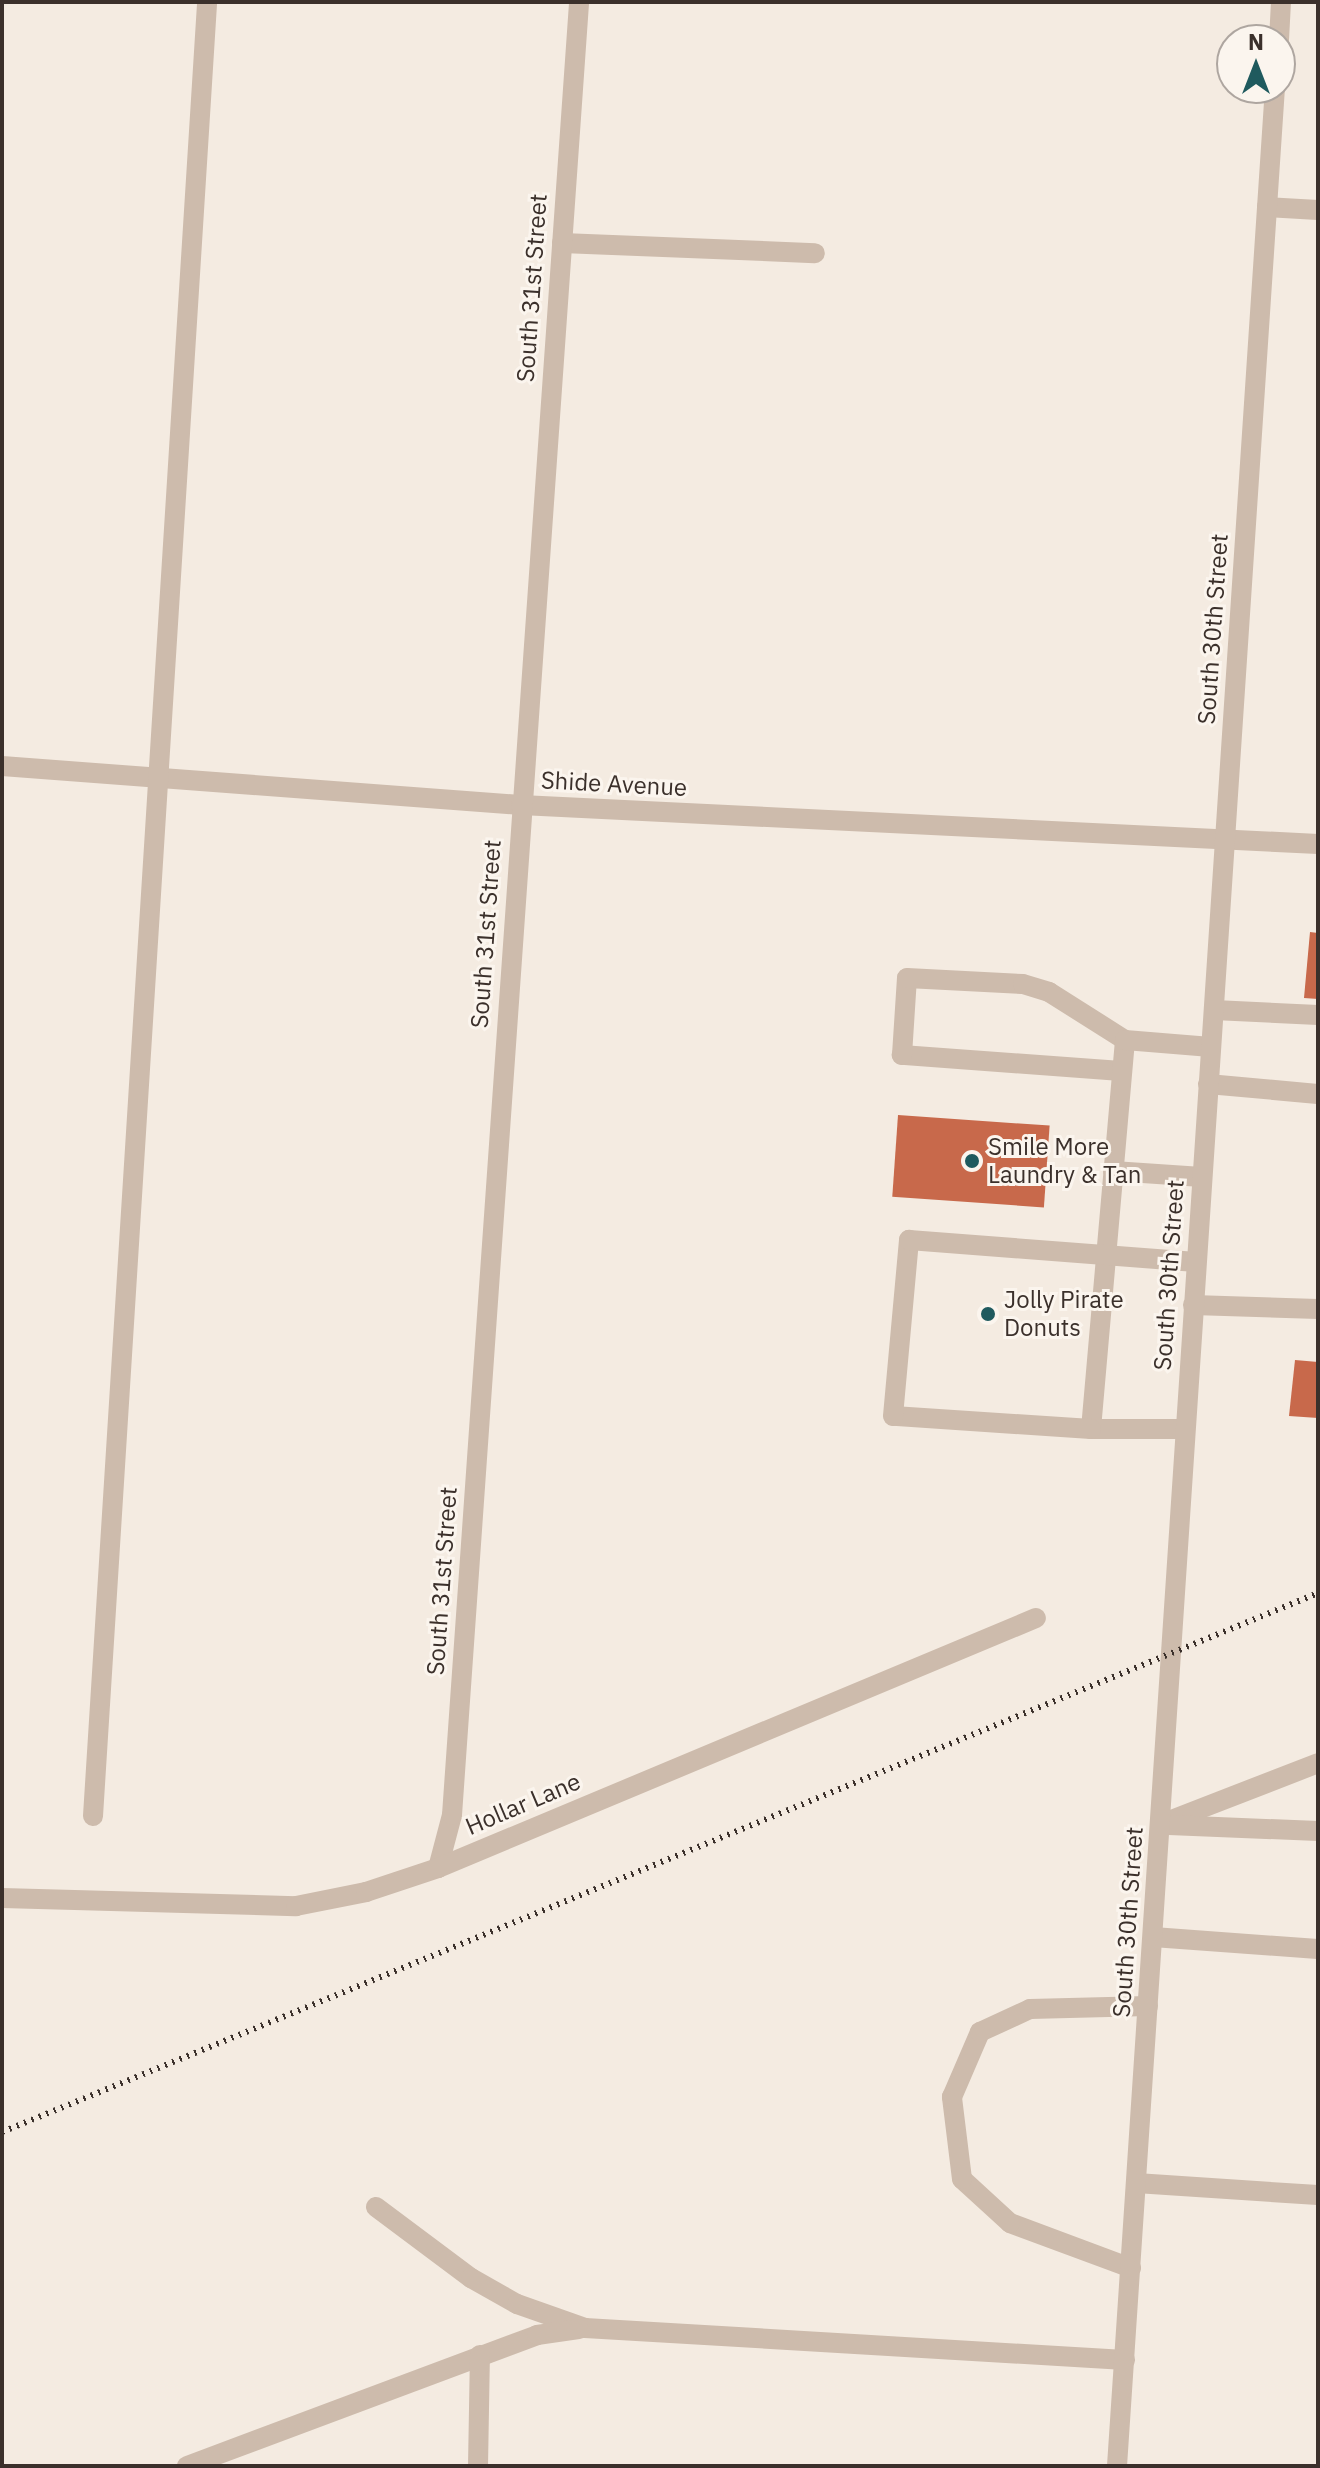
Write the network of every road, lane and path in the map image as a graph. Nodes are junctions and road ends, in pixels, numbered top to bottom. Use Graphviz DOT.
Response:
graph roads {
  1 [pos="207,2"];
  2 [pos="579,2"];
  3 [pos="1281,2"];
  4 [pos="1280,24"];
  5 [pos="1274,104"];
  6 [pos="1267,207"];
  7 [pos="1318,210"];
  8 [pos="562,243"];
  9 [pos="815,253"];
  10 [pos="2,766"];
  11 [pos="156,778"];
  12 [pos="521,805"];
  13 [pos="1225,842"];
  14 [pos="1318,844"];
  15 [pos="1214,1010"];
  16 [pos="1318,1015"];
  17 [pos="1125,1040"];
  18 [pos="1211,1047"];
  19 [pos="1121,1071"];
  20 [pos="1208,1084"];
  21 [pos="1318,1094"];
  22 [pos="1113,1171"];
  23 [pos="1202,1177"];
  24 [pos="1104,1255"];
  25 [pos="1196,1262"];
  26 [pos="1193,1305"];
  27 [pos="1318,1309"];
  28 [pos="1091,1429"];
  29 [pos="1184,1429"];
  30 [pos="1036,1618"];
  31 [pos="1318,1763"];
  32 [pos="93,1816"];
  33 [pos="1161,1824"];
  34 [pos="1318,1831"];
  35 [pos="438,1868"];
  36 [pos="2,1898"];
  37 [pos="1153,1937"];
  38 [pos="1318,1949"];
  39 [pos="1148,2006"];
  40 [pos="1136,2183"];
  41 [pos="1318,2195"];
  42 [pos="376,2207"];
  43 [pos="1131,2268"];
  44 [pos="585,2328"];
  45 [pos="480,2355"];
  46 [pos="1125,2360"];
  47 [pos="187,2466"];
  48 [pos="478,2466"];
  49 [pos="1117,2466"];
  1 -- 11 [label="street"];
  2 -- 8 [label="street, South 31st Street"];
  3 -- 4 [label="street"];
  5 -- 6 [label="street, South 30th Street"];
  6 -- 7 [label="street"];
  6 -- 13 [label="street, South 30th Street"];
  8 -- 9 [label="street"];
  8 -- 12 [label="street, South 31st Street"];
  10 -- 11 [label="street, Shide Avenue"];
  11 -- 12 [label="street, Shide Avenue"];
  11 -- 32 [label="street"];
  12 -- 13 [label="street, Shide Avenue"];
  12 -- 35 [label="street, South 31st Street"];
  13 -- 14 [label="street, Shide Avenue"];
  13 -- 15 [label="street, South 30th Street"];
  15 -- 16 [label="street"];
  15 -- 18 [label="street, South 30th Street"];
  17 -- 18 [label="street"];
  17 -- 19 [label="street"];
  17 -- 19 [label="street"];
  18 -- 20 [label="street, South 30th Street"];
  19 -- 22 [label="street"];
  20 -- 21 [label="street"];
  20 -- 23 [label="street, South 30th Street"];
  22 -- 23 [label="street"];
  22 -- 24 [label="street"];
  23 -- 25 [label="street, South 30th Street"];
  24 -- 25 [label="street"];
  24 -- 28 [label="street"];
  24 -- 28 [label="street"];
  25 -- 26 [label="street, South 30th Street"];
  26 -- 27 [label="street"];
  26 -- 29 [label="street, South 30th Street"];
  28 -- 29 [label="street"];
  29 -- 33 [label="street, South 30th Street"];
  30 -- 35 [label="street, Hollar Lane"];
  31 -- 33 [label="street"];
  33 -- 34 [label="street"];
  33 -- 37 [label="street, South 30th Street"];
  35 -- 36 [label="street, Hollar Lane"];
  37 -- 38 [label="street"];
  37 -- 39 [label="street, South 30th Street"];
  39 -- 40 [label="street, South 30th Street"];
  39 -- 43 [label="street"];
  40 -- 41 [label="street"];
  40 -- 43 [label="street, South 30th Street"];
  42 -- 44 [label="street"];
  43 -- 46 [label="street, South 30th Street"];
  44 -- 45 [label="street"];
  44 -- 46 [label="street"];
  45 -- 47 [label="street"];
  45 -- 48 [label="street"];
  46 -- 49 [label="street, South 30th Street"];
}
